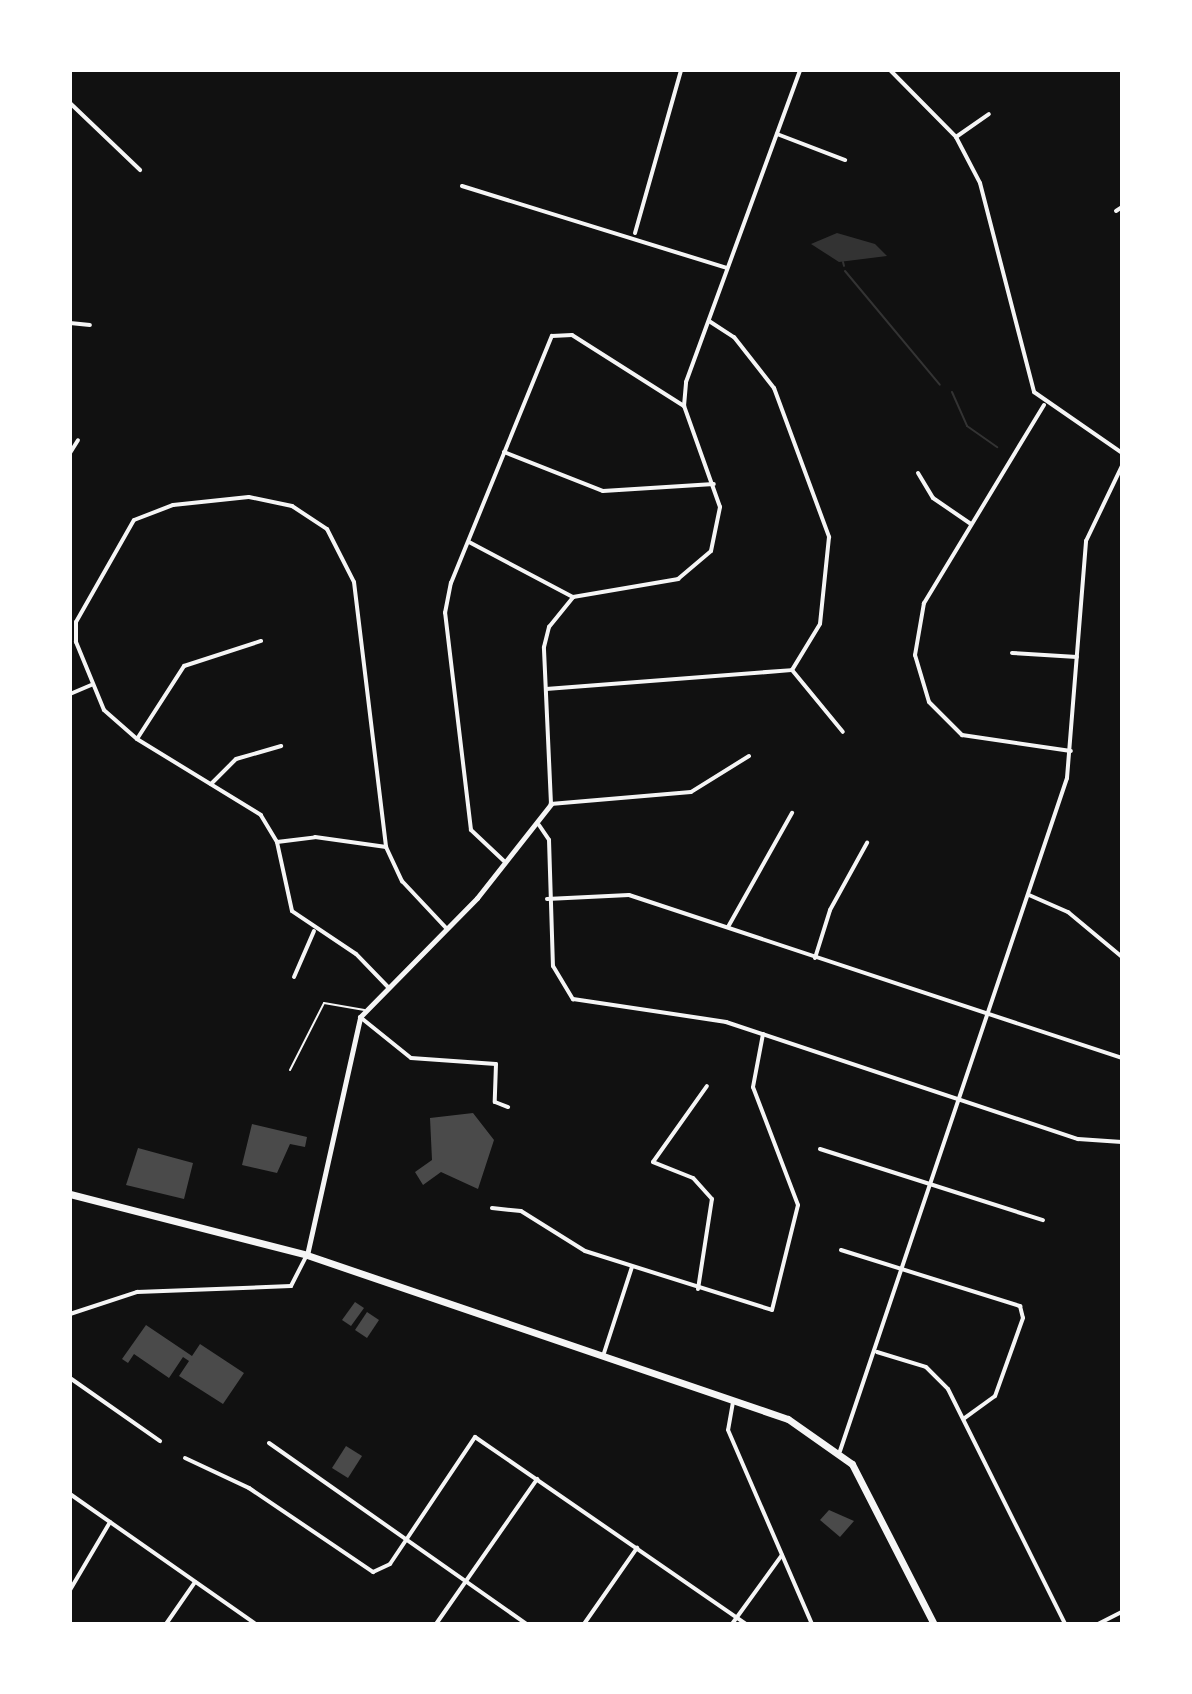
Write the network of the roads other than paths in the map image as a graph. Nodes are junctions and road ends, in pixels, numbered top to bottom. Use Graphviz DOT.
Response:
graph roads {
  1 [pos="681,70"];
  2 [pos="800,70"];
  3 [pos="890,70"];
  4 [pos="70,103"];
  5 [pos="989,114"];
  6 [pos="777,134"];
  7 [pos="956,137"];
  8 [pos="845,160"];
  9 [pos="140,170"];
  10 [pos="462,186"];
  11 [pos="1122,207"];
  12 [pos="1116,211"];
  13 [pos="635,234"];
  14 [pos="727,268"];
  15 [pos="709,321"];
  16 [pos="70,323"];
  17 [pos="90,325"];
  18 [pos="1044,405"];
  19 [pos="684,406"];
  20 [pos="78,440"];
  21 [pos="504,452"];
  22 [pos="70,453"];
  23 [pos="1122,453"];
  24 [pos="1122,466"];
  25 [pos="918,473"];
  26 [pos="714,484"];
  27 [pos="971,524"];
  28 [pos="469,542"];
  29 [pos="573,597"];
  30 [pos="261,641"];
  31 [pos="1012,653"];
  32 [pos="1077,657"];
  33 [pos="792,670"];
  34 [pos="91,685"];
  35 [pos="546,689"];
  36 [pos="70,694"];
  37 [pos="843,732"];
  38 [pos="137,739"];
  39 [pos="281,746"];
  40 [pos="1071,751"];
  41 [pos="749,756"];
  42 [pos="211,784"];
  43 [pos="551,804"];
  44 [pos="792,813"];
  45 [pos="539,825"];
  46 [pos="277,842"];
  47 [pos="867,843"];
  48 [pos="386,847"];
  49 [pos="507,864"];
  50 [pos="1029,895"];
  51 [pos="547,899"];
  52 [pos="728,927"];
  53 [pos="447,929"];
  54 [pos="314,931"];
  55 [pos="1122,957"];
  56 [pos="815,958"];
  57 [pos="294,977"];
  58 [pos="388,987"];
  59 [pos="365,1010"];
  60 [pos="988,1015"];
  61 [pos="360,1017"];
  62 [pos="763,1034"];
  63 [pos="1122,1058"];
  64 [pos="290,1070"];
  65 [pos="707,1086"];
  66 [pos="961,1100"];
  67 [pos="508,1107"];
  68 [pos="1122,1142"];
  69 [pos="820,1149"];
  70 [pos="933,1184"];
  71 [pos="70,1194"];
  72 [pos="492,1208"];
  73 [pos="1043,1220"];
  74 [pos="841,1250"];
  75 [pos="307,1255"];
  76 [pos="632,1267"];
  77 [pos="905,1267"];
  78 [pos="698,1289"];
  79 [pos="70,1314"];
  80 [pos="877,1352"];
  81 [pos="604,1353"];
  82 [pos="70,1378"];
  83 [pos="734,1399"];
  84 [pos="963,1419"];
  85 [pos="160,1441"];
  86 [pos="269,1443"];
  87 [pos="840,1451"];
  88 [pos="185,1458"];
  89 [pos="537,1479"];
  90 [pos="70,1494"];
  91 [pos="110,1522"];
  92 [pos="407,1540"];
  93 [pos="637,1548"];
  94 [pos="782,1555"];
  95 [pos="465,1581"];
  96 [pos="195,1582"];
  97 [pos="70,1590"];
  98 [pos="1122,1612"];
  99 [pos="736,1617"];
  100 [pos="166,1624"];
  101 [pos="256,1624"];
  102 [pos="436,1624"];
  103 [pos="527,1624"];
  104 [pos="584,1624"];
  105 [pos="732,1624"];
  106 [pos="746,1624"];
  107 [pos="812,1624"];
  108 [pos="934,1624"];
  109 [pos="1065,1624"];
  110 [pos="1098,1624"];
  1 -- 13 [label="street"];
  2 -- 6 [label="street"];
  3 -- 7 [label="street"];
  4 -- 9 [label="street"];
  5 -- 7 [label="street"];
  6 -- 8 [label="street"];
  6 -- 14 [label="street"];
  7 -- 18 [label="street"];
  10 -- 13 [label="street"];
  11 -- 12 [label="street"];
  13 -- 14 [label="street"];
  14 -- 15 [label="street"];
  15 -- 19 [label="street"];
  15 -- 33 [label="street"];
  16 -- 17 [label="street"];
  18 -- 23 [label="street"];
  18 -- 27 [label="street"];
  19 -- 21 [label="street"];
  19 -- 26 [label="street"];
  20 -- 22 [label="street"];
  21 -- 26 [label="street"];
  21 -- 28 [label="street"];
  24 -- 32 [label="street"];
  25 -- 27 [label="street"];
  26 -- 29 [label="street"];
  27 -- 40 [label="street"];
  28 -- 29 [label="street"];
  28 -- 49 [label="street"];
  29 -- 35 [label="street"];
  30 -- 38 [label="street"];
  31 -- 32 [label="street"];
  32 -- 40 [label="street"];
  33 -- 35 [label="street"];
  33 -- 37 [label="street"];
  34 -- 36 [label="street"];
  34 -- 38 [label="street"];
  34 -- 48 [label="street"];
  35 -- 43 [label="street"];
  38 -- 42 [label="street"];
  39 -- 42 [label="street"];
  40 -- 50 [label="street"];
  41 -- 43 [label="street"];
  42 -- 46 [label="street"];
  43 -- 45 [label="street"];
  44 -- 52 [label="street"];
  45 -- 49 [label="street"];
  45 -- 51 [label="street"];
  46 -- 48 [label="street"];
  46 -- 54 [label="street"];
  47 -- 56 [label="street"];
  48 -- 53 [label="street"];
  49 -- 53 [label="street"];
  50 -- 55 [label="street"];
  50 -- 60 [label="street"];
  51 -- 52 [label="street"];
  51 -- 62 [label="street"];
  52 -- 56 [label="street"];
  53 -- 58 [label="street"];
  54 -- 57 [label="street"];
  54 -- 58 [label="street"];
  56 -- 60 [label="street"];
  58 -- 59 [label="street"];
  59 -- 61 [label="street"];
  59 -- 64 [label="lane"];
  60 -- 63 [label="street"];
  60 -- 66 [label="street"];
  61 -- 67 [label="street"];
  61 -- 75 [label="street"];
  62 -- 66 [label="street"];
  62 -- 78 [label="street"];
  65 -- 78 [label="street"];
  66 -- 68 [label="street"];
  66 -- 70 [label="street"];
  69 -- 70 [label="street"];
  70 -- 73 [label="street"];
  70 -- 77 [label="street"];
  71 -- 75 [label="main road"];
  72 -- 76 [label="street"];
  74 -- 77 [label="street"];
  75 -- 79 [label="street"];
  75 -- 81 [label="main road"];
  76 -- 78 [label="street"];
  76 -- 81 [label="street"];
  77 -- 80 [label="street"];
  77 -- 84 [label="street"];
  80 -- 84 [label="street"];
  80 -- 87 [label="street"];
  81 -- 83 [label="main road"];
  82 -- 85 [label="street"];
  83 -- 87 [label="main road"];
  83 -- 94 [label="street"];
  84 -- 109 [label="street"];
  86 -- 92 [label="street"];
  87 -- 108 [label="main road"];
  88 -- 92 [label="street"];
  89 -- 92 [label="street"];
  89 -- 93 [label="street"];
  89 -- 95 [label="street"];
  90 -- 91 [label="street"];
  91 -- 96 [label="street"];
  91 -- 97 [label="street"];
  92 -- 95 [label="street"];
  93 -- 99 [label="street"];
  93 -- 104 [label="street"];
  94 -- 99 [label="street"];
  94 -- 107 [label="street"];
  95 -- 102 [label="street"];
  95 -- 103 [label="street"];
  96 -- 100 [label="street"];
  96 -- 101 [label="street"];
  98 -- 110 [label="street"];
  99 -- 105 [label="street"];
  99 -- 106 [label="street"];
}
